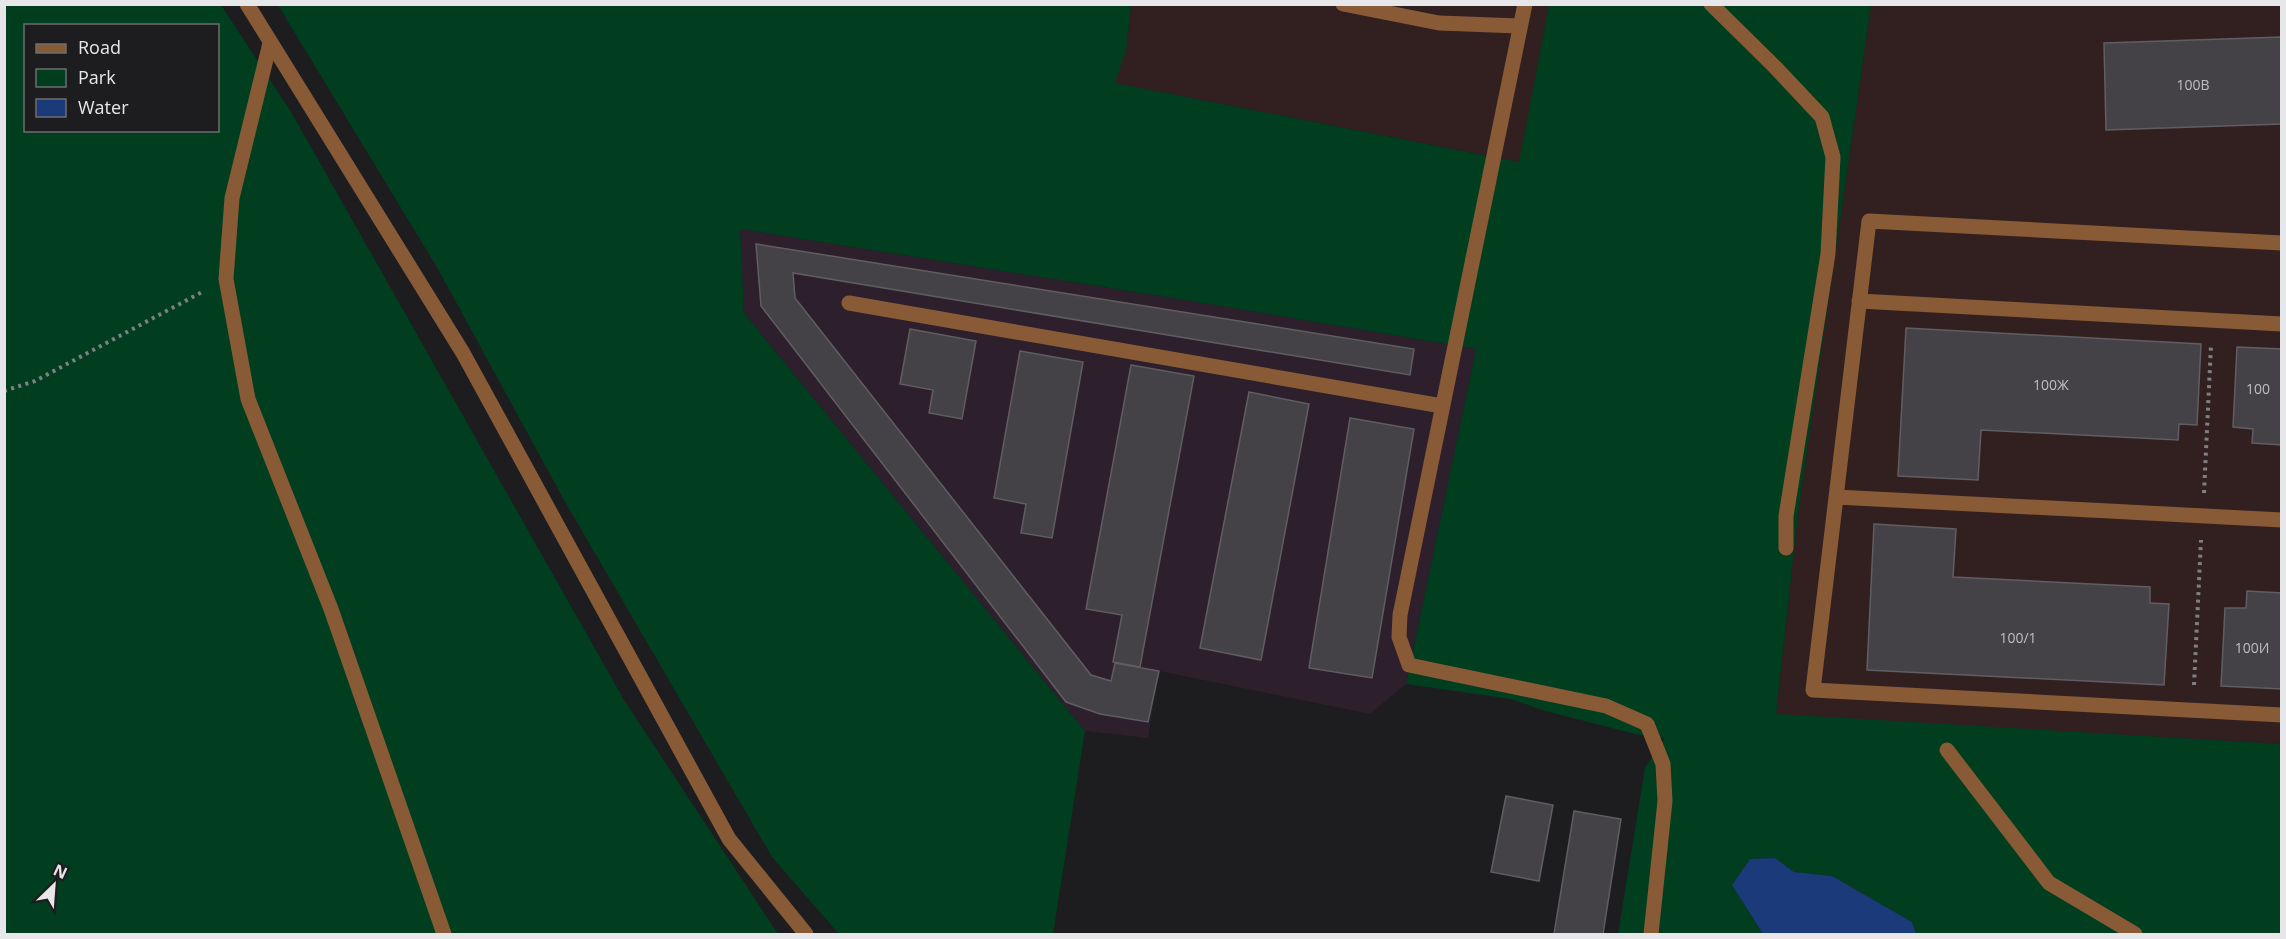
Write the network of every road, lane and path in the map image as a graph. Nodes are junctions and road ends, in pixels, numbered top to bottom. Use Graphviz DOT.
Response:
graph roads {
  1 [pos="247,4"];
  2 [pos="1343,4"];
  3 [pos="1525,4"];
  4 [pos="1711,4"];
  5 [pos="1519,26"];
  6 [pos="270,43"];
  7 [pos="2282,243"];
  8 [pos="226,279"];
  9 [pos="1859,301"];
  10 [pos="849,303"];
  11 [pos="2282,324"];
  12 [pos="4,391"];
  13 [pos="1442,406"];
  14 [pos="1836,496"];
  15 [pos="2282,520"];
  16 [pos="1786,548"];
  17 [pos="2282,715"];
  18 [pos="1947,750"];
  19 [pos="444,934"];
  20 [pos="806,934"];
  21 [pos="1651,934"];
  22 [pos="2134,934"];
  1 -- 6 [label="street"];
  2 -- 5 [label="street"];
  3 -- 5 [label="street"];
  4 -- 16 [label="street"];
  5 -- 13 [label="street"];
  6 -- 8 [label="street"];
  6 -- 20 [label="street"];
  7 -- 9 [label="street"];
  8 -- 12 [label="path"];
  8 -- 19 [label="street"];
  9 -- 11 [label="street"];
  9 -- 14 [label="street"];
  10 -- 13 [label="street"];
  13 -- 21 [label="street"];
  14 -- 15 [label="street"];
  14 -- 17 [label="street"];
  18 -- 22 [label="street"];
}
